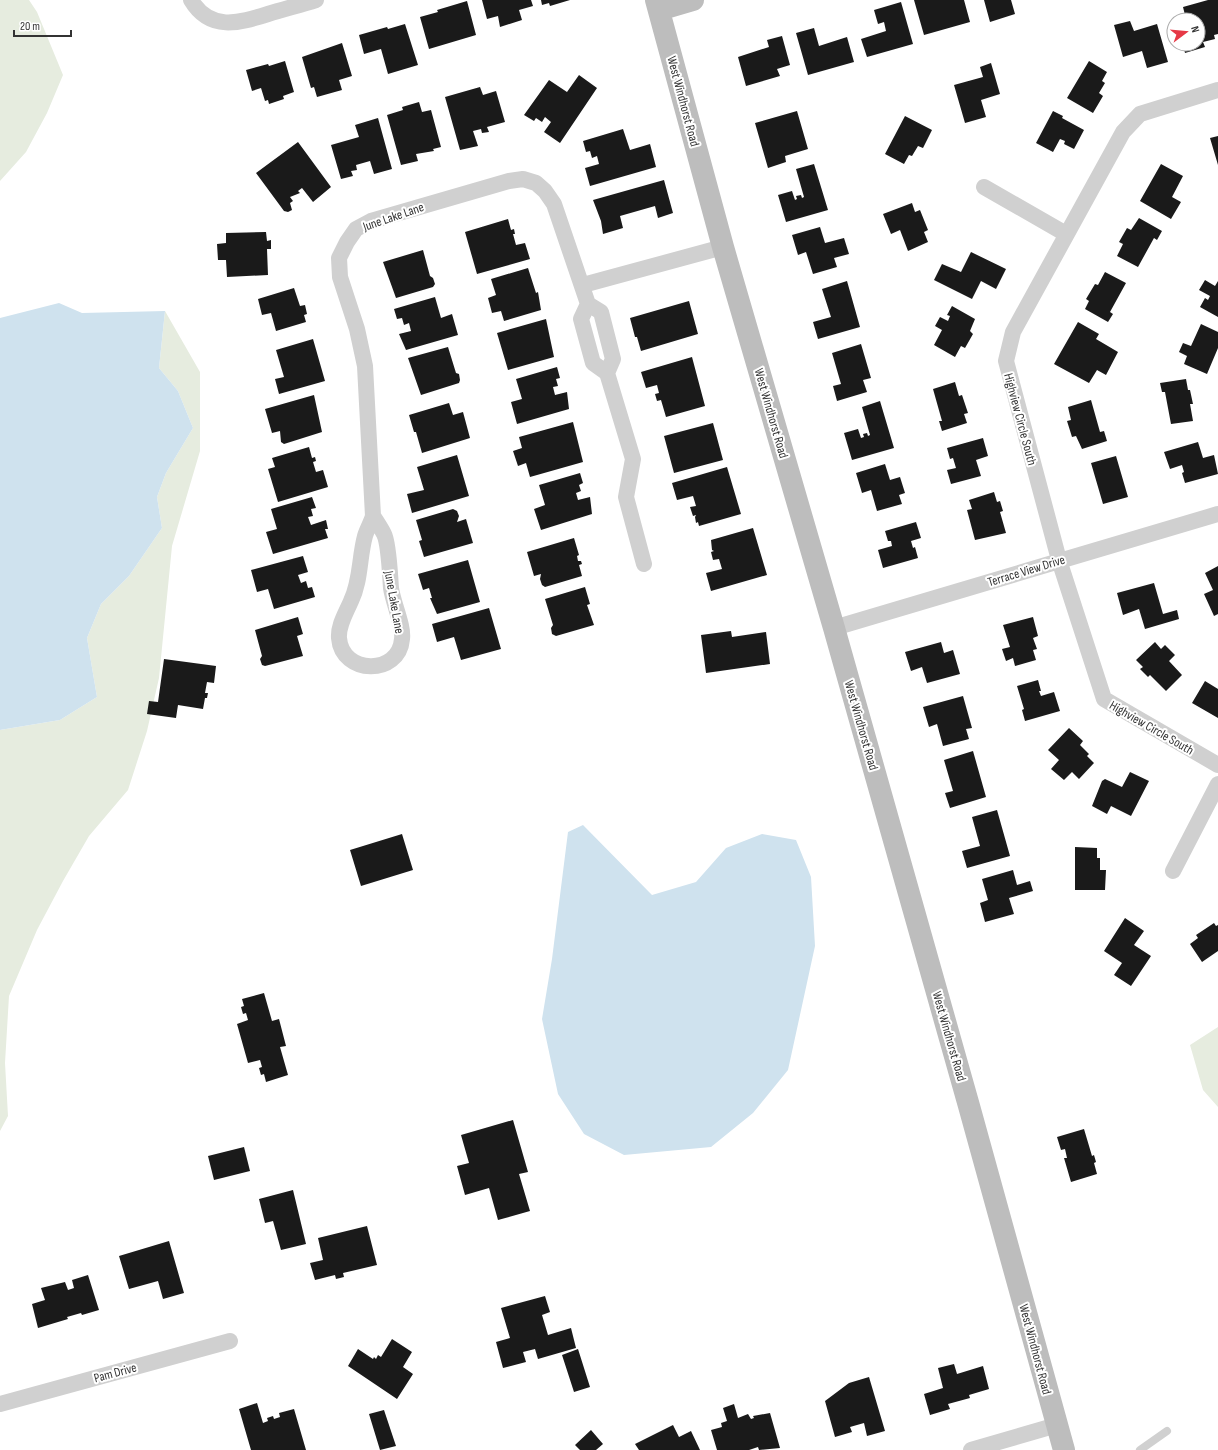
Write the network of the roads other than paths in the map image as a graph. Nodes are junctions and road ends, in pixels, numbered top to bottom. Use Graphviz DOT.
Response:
graph roads {
  1 [pos="191,0"];
  2 [pos="316,0"];
  3 [pos="693,0"];
  4 [pos="657,5"];
  5 [pos="1218,90"];
  6 [pos="984,188"];
  7 [pos="1066,234"];
  8 [pos="723,247"];
  9 [pos="583,285"];
  10 [pos="1218,514"];
  11 [pos="373,516"];
  12 [pos="1059,560"];
  13 [pos="644,564"];
  14 [pos="834,628"];
  15 [pos="1218,765"];
  16 [pos="1218,784"];
  17 [pos="1173,871"];
  18 [pos="230,1341"];
  19 [pos="0,1404"];
  20 [pos="1057,1425"];
  21 [pos="1167,1431"];
  22 [pos="971,1450"];
  23 [pos="1064,1450"];
  24 [pos="1140,1450"];
  1 -- 2 [label="street"];
  3 -- 4 [label="street"];
  4 -- 8 [label="street, West Windhorst Road"];
  5 -- 7 [label="street, Highview Circle South"];
  6 -- 7 [label="street"];
  7 -- 12 [label="street, Highview Circle South"];
  8 -- 9 [label="street"];
  8 -- 14 [label="street, West Windhorst Road"];
  9 -- 11 [label="street, June Lake Lane"];
  9 -- 13 [label="street, June Lake Lane"];
  10 -- 12 [label="street, Terrace View Drive"];
  11 -- 11 [label="street, June Lake Lane"];
  12 -- 14 [label="street, Terrace View Drive"];
  12 -- 15 [label="street, Highview Circle South"];
  14 -- 20 [label="street, West Windhorst Road"];
  16 -- 17 [label="street"];
  18 -- 19 [label="street, Pam Drive"];
  20 -- 22 [label="street"];
  20 -- 23 [label="street, West Windhorst Road"];
  21 -- 24 [label="lane"];
}
